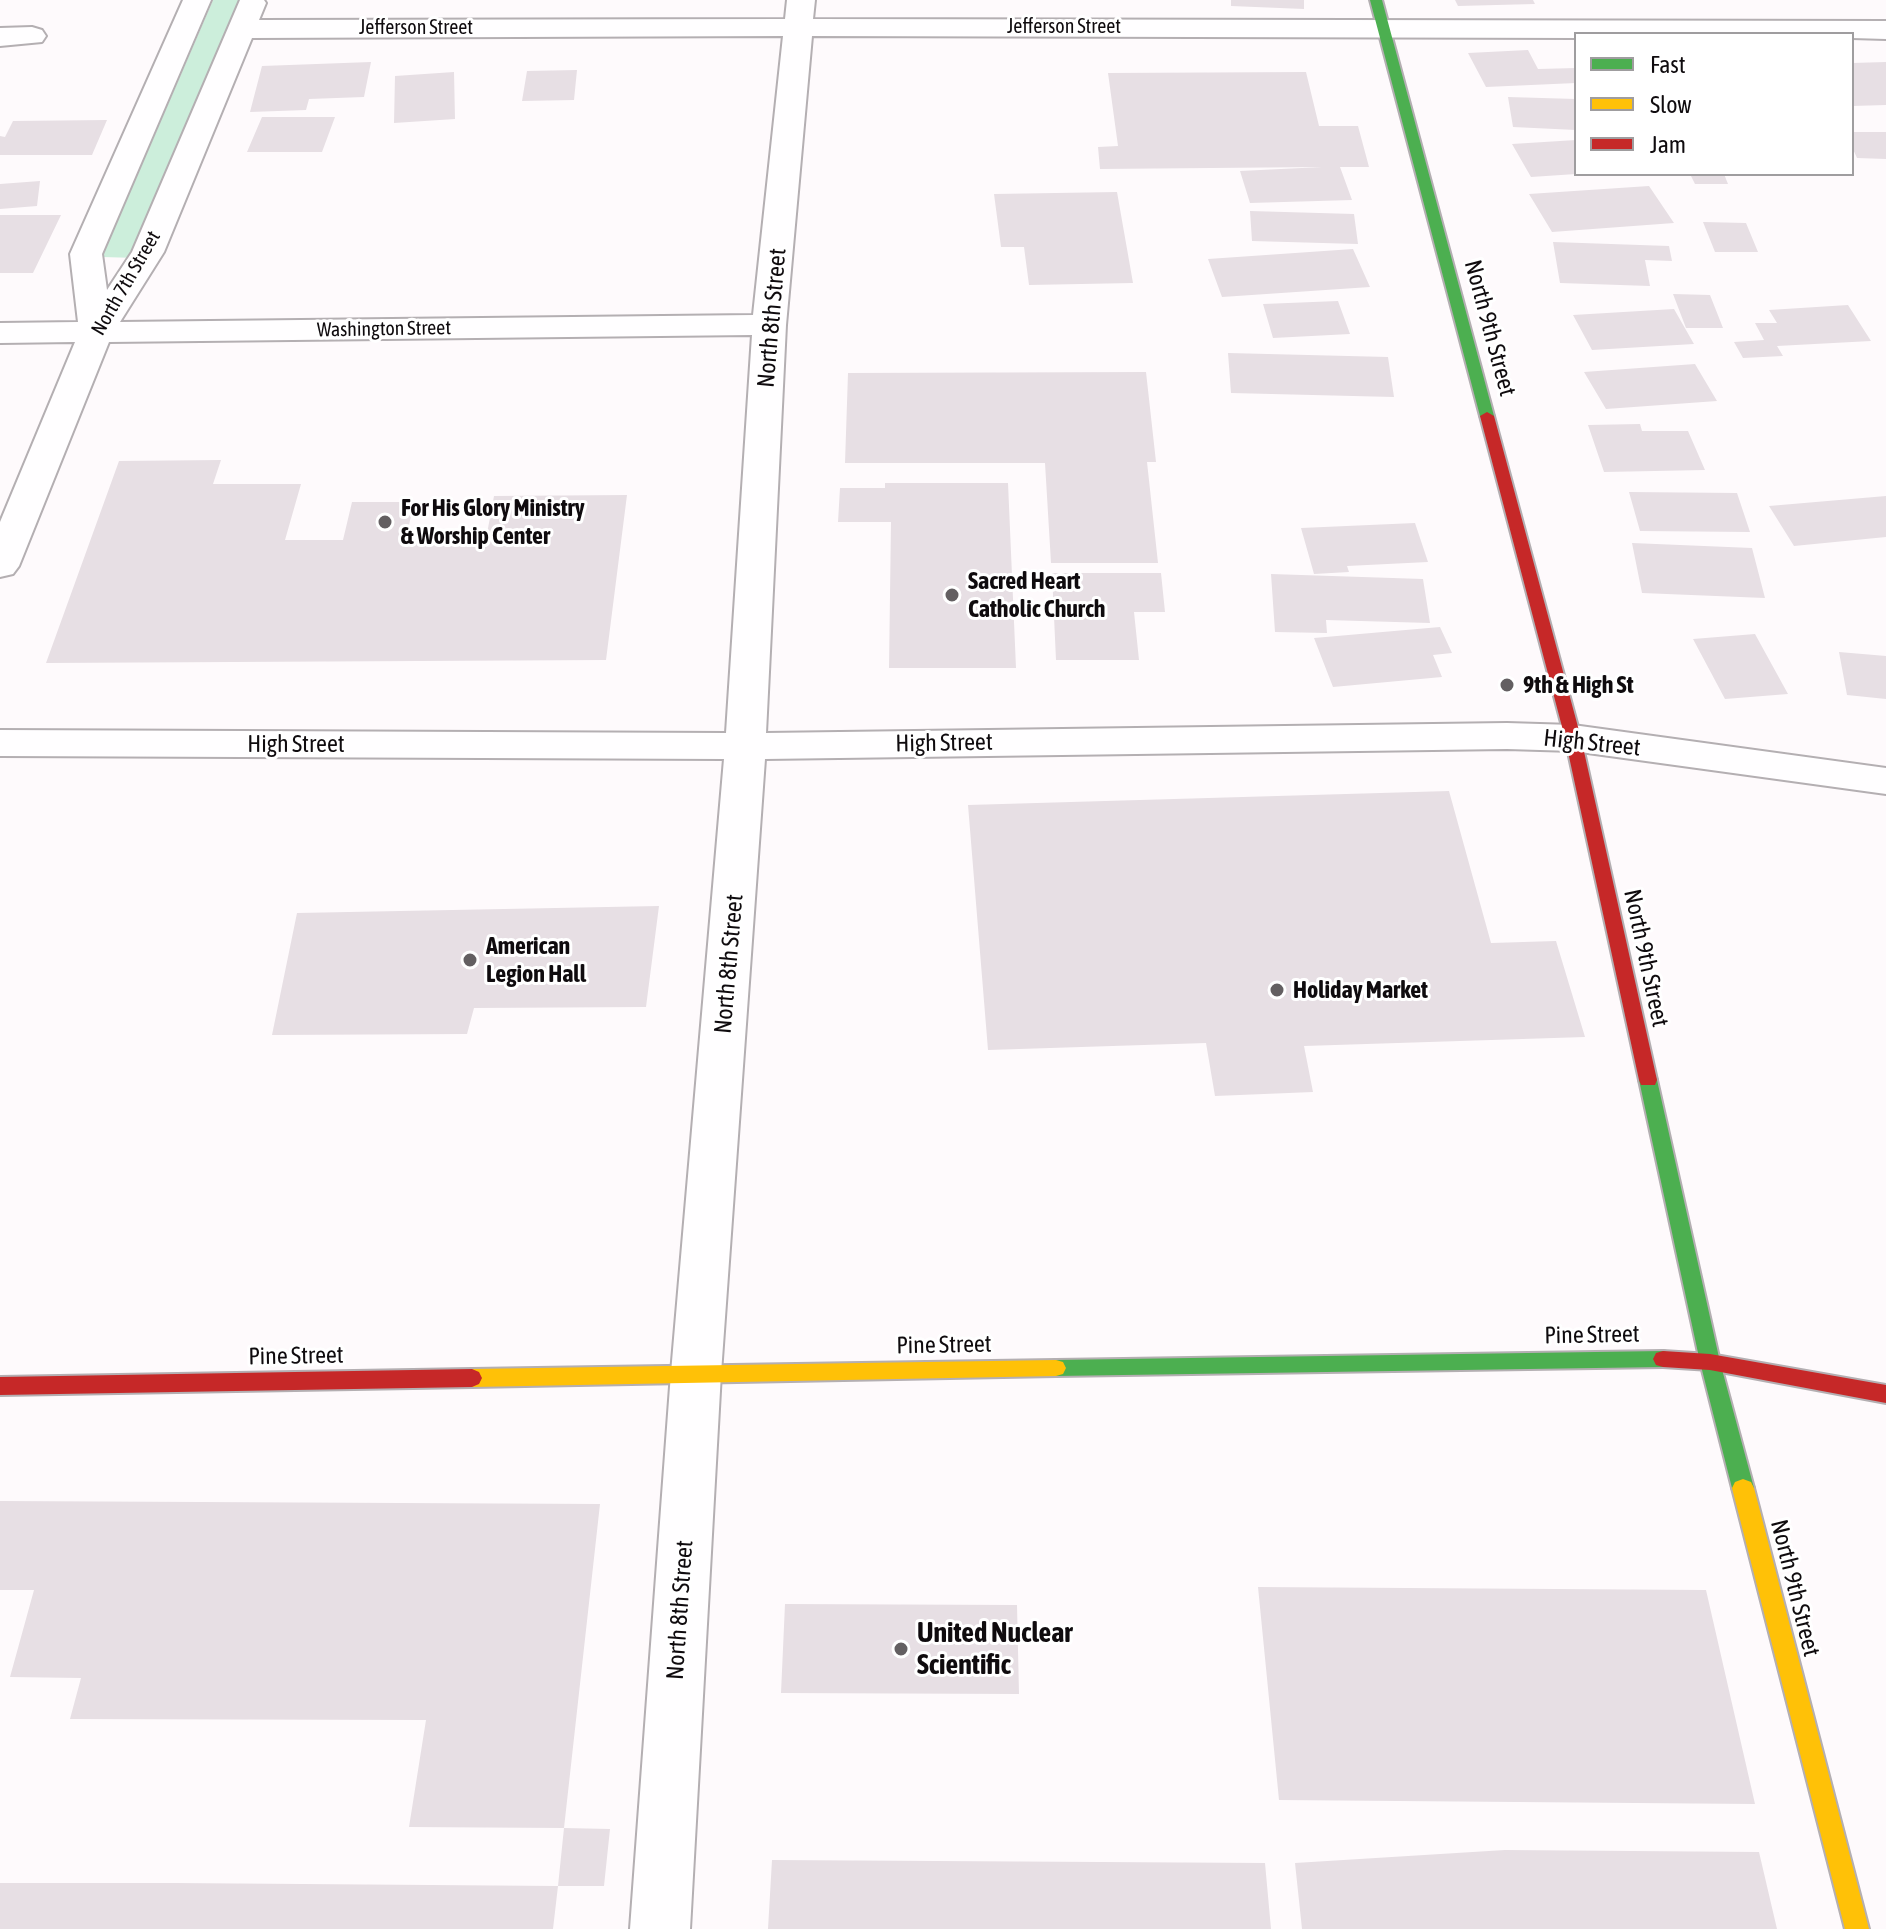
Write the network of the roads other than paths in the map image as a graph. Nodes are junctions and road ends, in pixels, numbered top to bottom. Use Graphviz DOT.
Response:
graph roads {
  1 [pos="197,0"];
  2 [pos="800,13"];
  3 [pos="248,14"];
  4 [pos="1380,14"];
  5 [pos="1886,30"];
  6 [pos="32,36"];
  7 [pos="0,37"];
  8 [pos="769,325"];
  9 [pos="0,333"];
  10 [pos="96,333"];
  11 [pos="0,566"];
  12 [pos="1573,738"];
  13 [pos="0,743"];
  14 [pos="746,746"];
  15 [pos="1886,781"];
  16 [pos="1710,1362"];
  17 [pos="696,1373"];
  18 [pos="0,1386"];
  19 [pos="1886,1394"];
  20 [pos="660,1929"];
  21 [pos="1857,1929"];
  1 -- 10 [label="street"];
  2 -- 3 [label="street, Jefferson Street"];
  2 -- 4 [label="street, Jefferson Street"];
  2 -- 8 [label="street, North 8th Street"];
  3 -- 10 [label="street, North 7th Street"];
  4 -- 5 [label="street, Jefferson Street"];
  4 -- 12 [label="main road, North 9th Street"];
  6 -- 7 [label="street"];
  8 -- 10 [label="street, Washington Street"];
  8 -- 14 [label="street, North 8th Street"];
  9 -- 10 [label="street, Washington Street"];
  10 -- 11 [label="street, North 7th Street"];
  12 -- 14 [label="street, High Street"];
  12 -- 15 [label="street, High Street"];
  12 -- 16 [label="main road, North 9th Street"];
  13 -- 14 [label="street, High Street"];
  14 -- 17 [label="street, North 8th Street"];
  16 -- 17 [label="main road, Pine Street"];
  16 -- 19 [label="main road, Pine Street"];
  16 -- 21 [label="main road, North 9th Street"];
  17 -- 18 [label="main road, Pine Street"];
  17 -- 20 [label="street, North 8th Street"];
}
